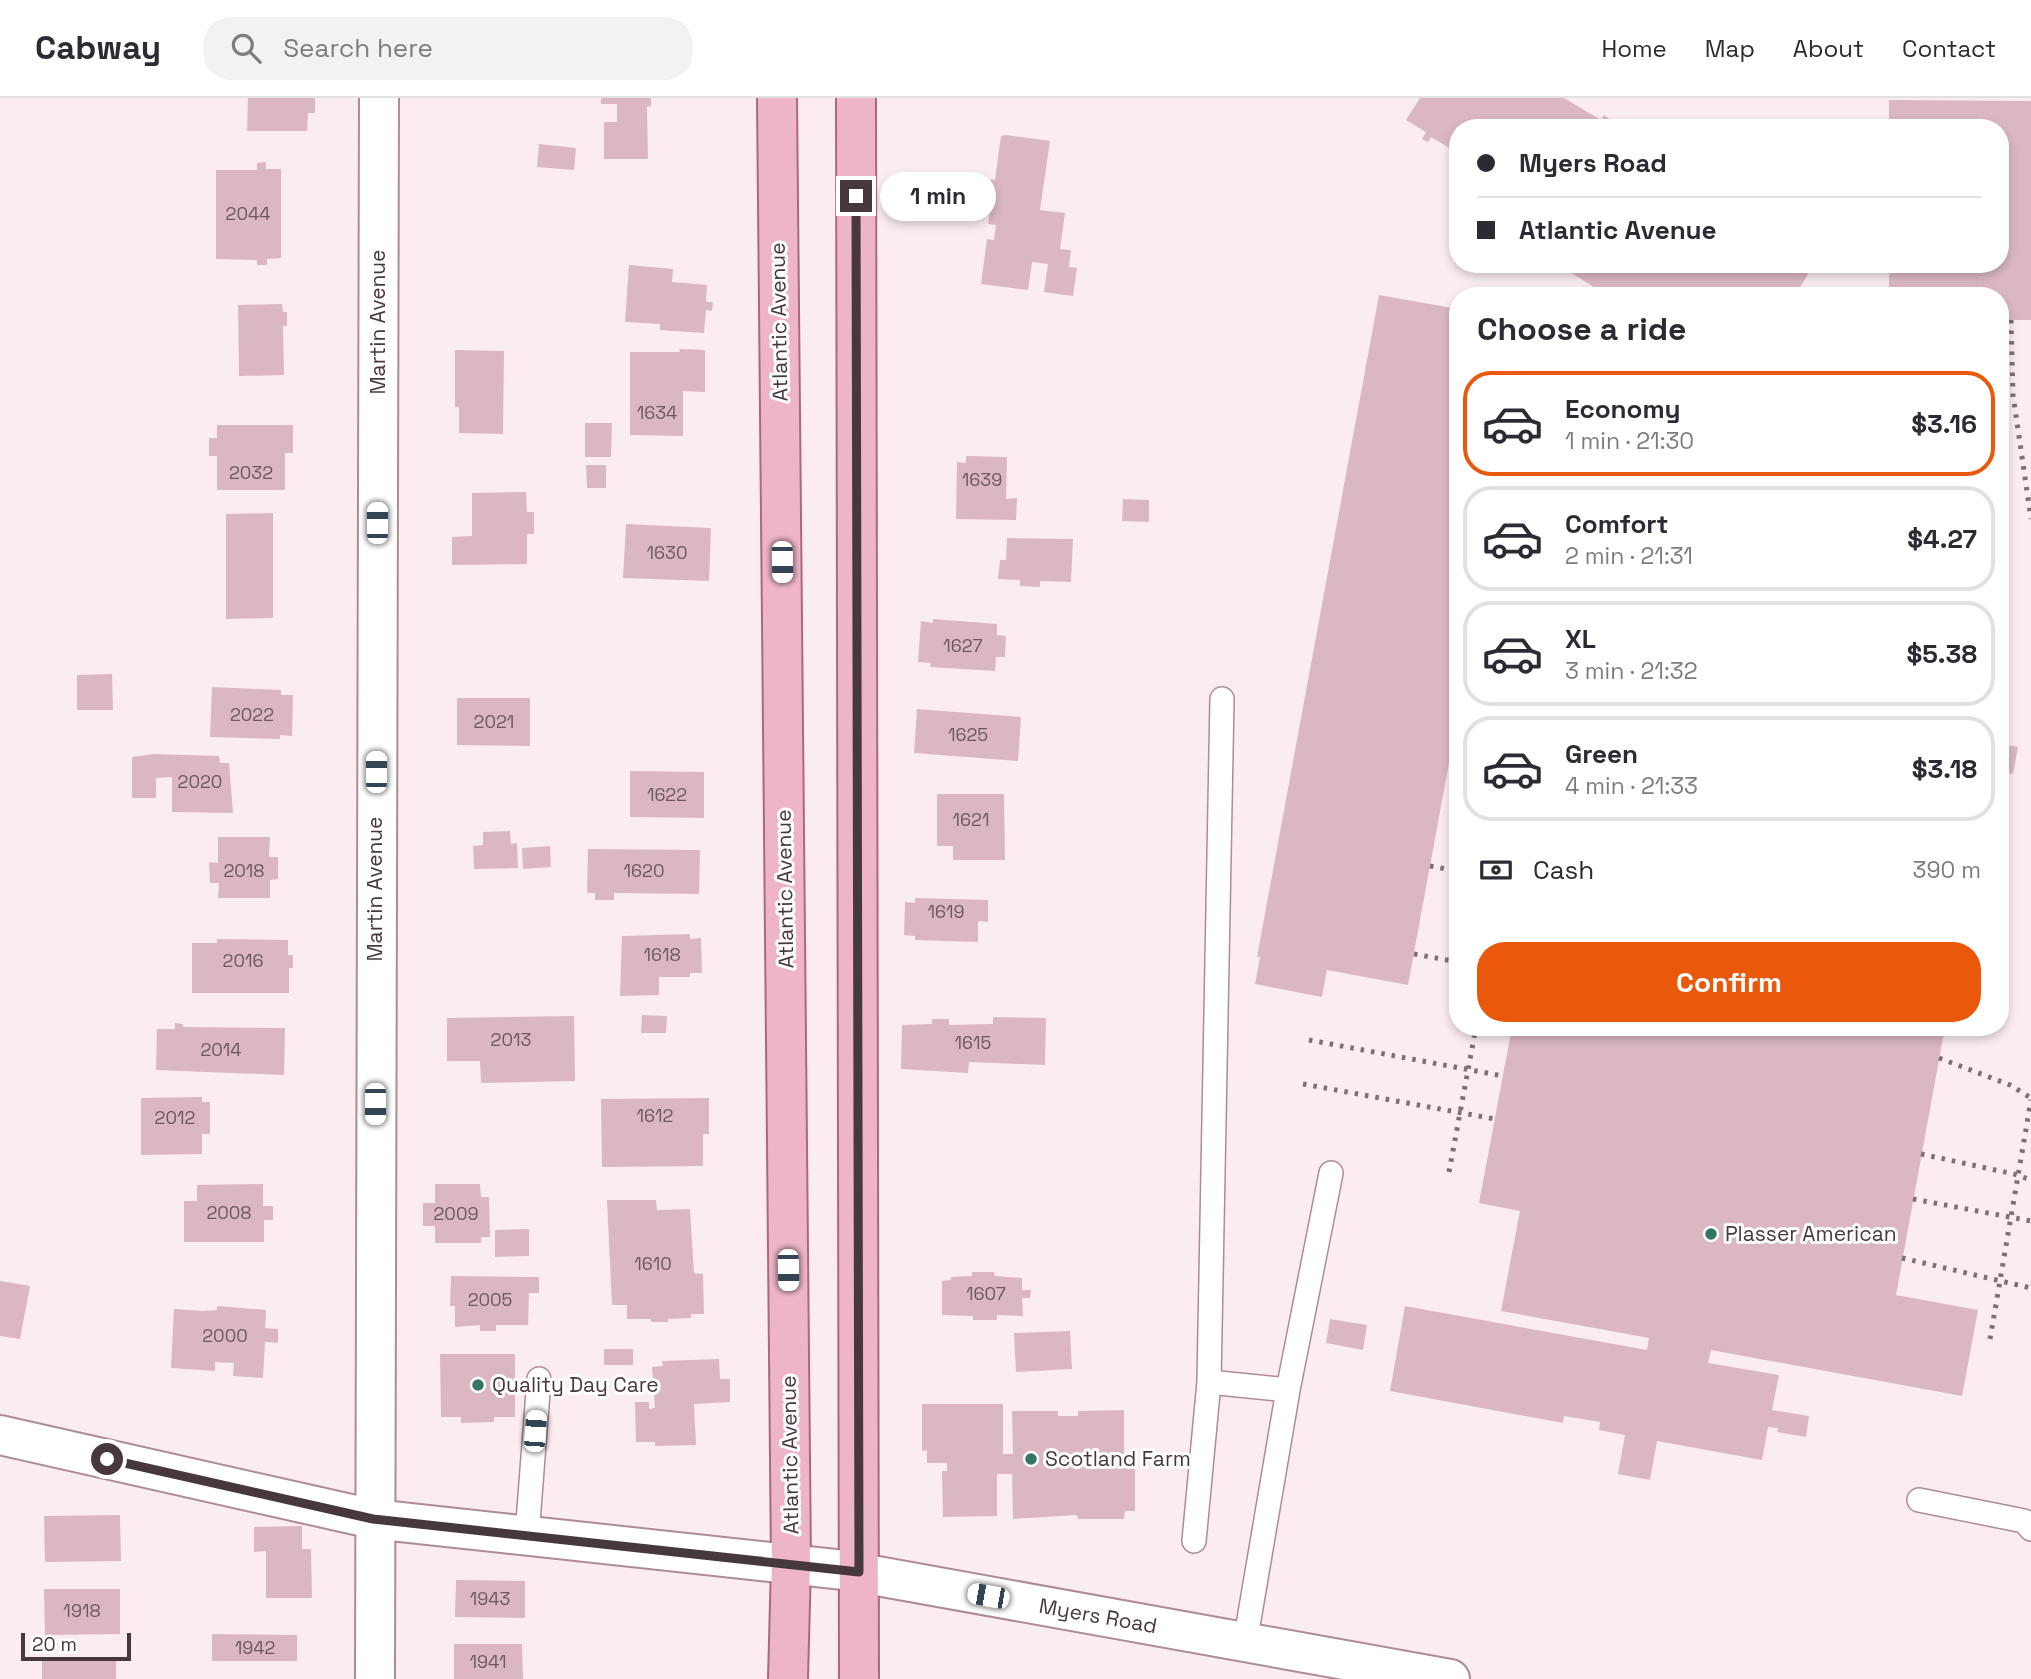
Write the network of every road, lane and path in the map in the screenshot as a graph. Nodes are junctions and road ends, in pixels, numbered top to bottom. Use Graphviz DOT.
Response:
graph roads {
  1 [pos="379,98"];
  2 [pos="777,98"];
  3 [pos="856,98"];
  4 [pos="1222,699"];
  5 [pos="1331,1173"];
  6 [pos="538,1380"];
  7 [pos="1209,1382"];
  8 [pos="1288,1390"];
  9 [pos="0,1435"];
  10 [pos="1919,1500"];
  11 [pos="373,1519"];
  12 [pos="2031,1529"];
  13 [pos="527,1535"];
  14 [pos="1194,1541"];
  15 [pos="791,1564"];
  16 [pos="859,1572"];
  17 [pos="1245,1643"];
  18 [pos="1436,1678"];
  19 [pos="375,1679"];
  20 [pos="788,1679"];
  21 [pos="859,1679"];
  1 -- 11 [label="street, Martin Avenue"];
  2 -- 15 [label="main road, Atlantic Avenue"];
  3 -- 16 [label="main road"];
  4 -- 7 [label="lane"];
  5 -- 8 [label="lane"];
  6 -- 13 [label="lane"];
  7 -- 8 [label="lane"];
  7 -- 14 [label="lane"];
  8 -- 17 [label="lane"];
  9 -- 11 [label="street, Myers Road"];
  10 -- 12 [label="lane"];
  11 -- 13 [label="street, Myers Road"];
  11 -- 19 [label="street, Martin Avenue"];
  13 -- 15 [label="street, Myers Road"];
  15 -- 16 [label="street, Myers Road"];
  15 -- 20 [label="main road, Atlantic Avenue"];
  16 -- 17 [label="street, Myers Road"];
  16 -- 21 [label="main road"];
  17 -- 18 [label="street, Myers Road"];
}
